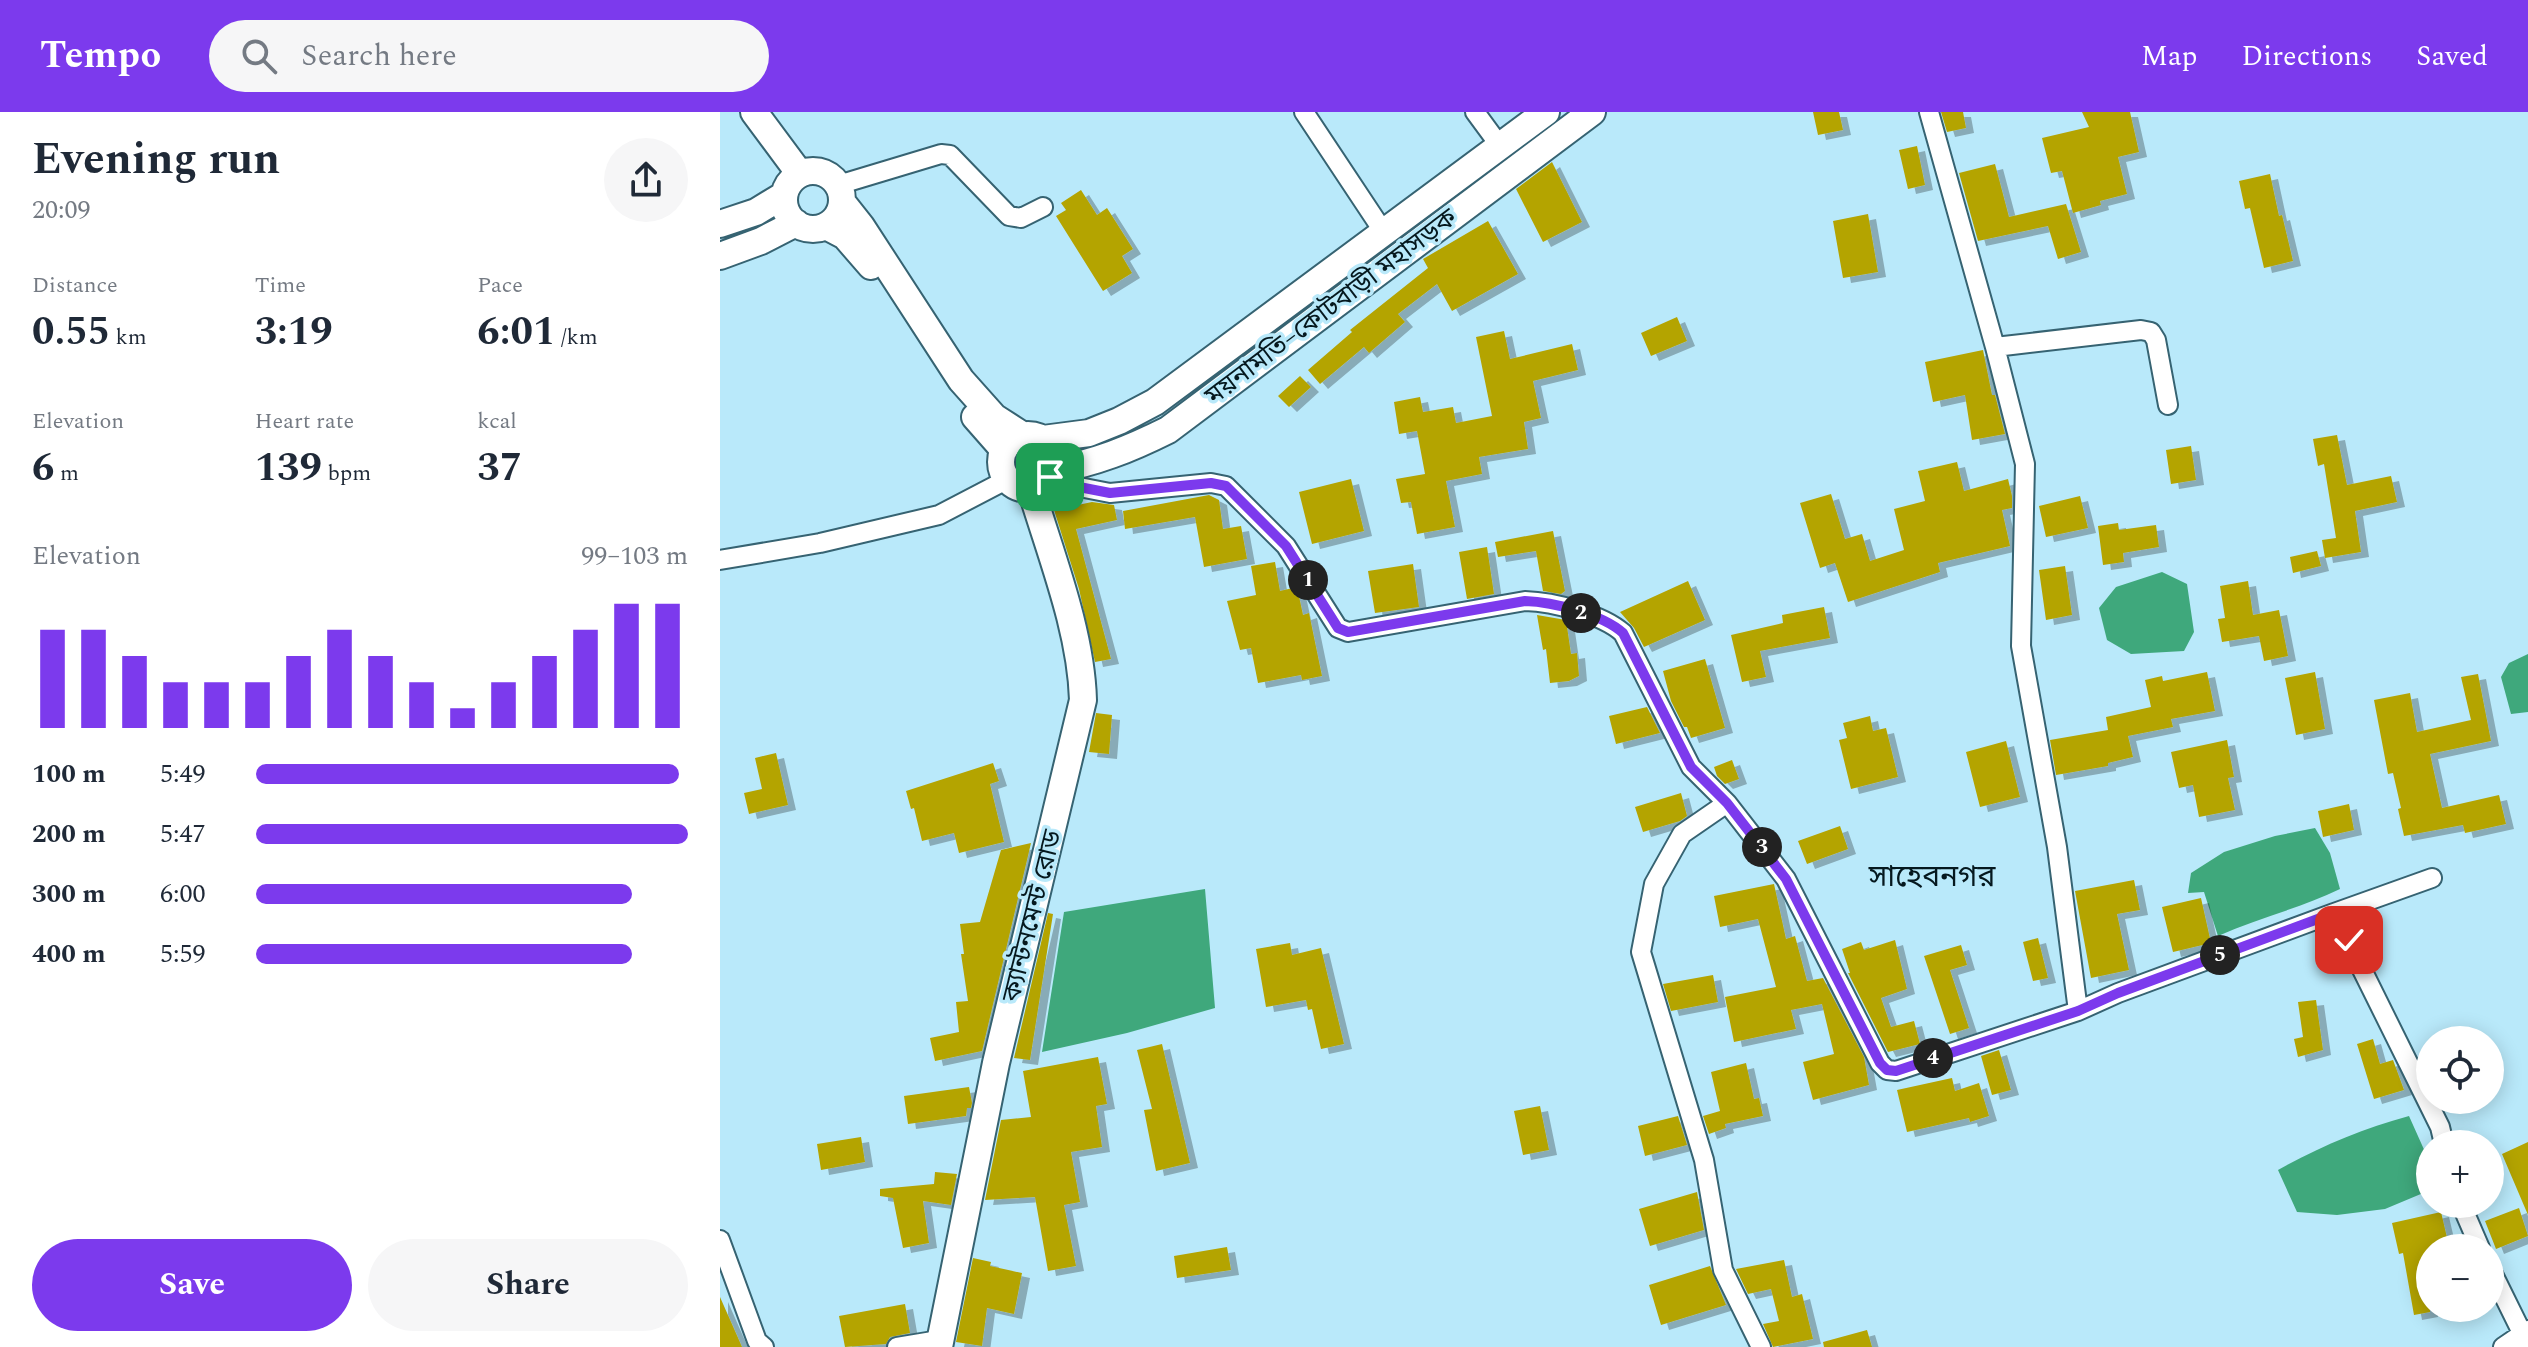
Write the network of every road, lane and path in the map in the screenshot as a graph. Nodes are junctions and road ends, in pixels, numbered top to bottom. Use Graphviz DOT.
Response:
graph roads {
  1 [pos="754,112"];
  2 [pos="1304,112"];
  3 [pos="1475,112"];
  4 [pos="1546,112"];
  5 [pos="1592,112"];
  6 [pos="1929,112"];
  7 [pos="1500,146"];
  8 [pos="792,184"];
  9 [pos="840,194"];
  10 [pos="1043,207"];
  11 [pos="796,223"];
  12 [pos="720,224"];
  13 [pos="826,226"];
  14 [pos="1383,231"];
  15 [pos="720,256"];
  16 [pos="1995,347"];
  17 [pos="2168,405"];
  18 [pos="1023,442"];
  19 [pos="1036,479"];
  20 [pos="720,560"];
  21 [pos="1727,803"];
  22 [pos="2432,878"];
  23 [pos="2334,913"];
  24 [pos="2078,1011"];
  25 [pos="2441,1130"];
  26 [pos="720,1240"];
  27 [pos="2504,1294"];
  28 [pos="2526,1336"];
  29 [pos="939,1344"];
  30 [pos="764,1347"];
  31 [pos="897,1347"];
  32 [pos="1761,1347"];
  33 [pos="2503,1347"];
  1 -- 8 [label="main road"];
  2 -- 14 [label="street"];
  3 -- 7 [label="street"];
  4 -- 7 [label="main road, ময়নামতি–কোটবাড়ী মহাসড়ক"];
  5 -- 19 [label="main road, ময়নামতি–কোটবাড়ী মহাসড়ক"];
  6 -- 16 [label="street"];
  7 -- 14 [label="main road, ময়নামতি–কোটবাড়ী মহাসড়ক"];
  8 -- 9 [label="main road"];
  8 -- 11 [label="main road"];
  8 -- 12 [label="main road"];
  9 -- 10 [label="street"];
  9 -- 13 [label="main road"];
  9 -- 18 [label="main road"];
  11 -- 13 [label="main road"];
  11 -- 15 [label="main road"];
  13 -- 18 [label="main road"];
  14 -- 18 [label="main road, ময়নামতি–কোটবাড়ী মহাসড়ক"];
  16 -- 17 [label="street"];
  16 -- 24 [label="street"];
  18 -- 19 [label="main road"];
  18 -- 19 [label="main road"];
  19 -- 20 [label="street"];
  19 -- 21 [label="street"];
  19 -- 29 [label="main road, ক্যান্টনমেন্ট রোড"];
  21 -- 24 [label="street"];
  21 -- 32 [label="street"];
  22 -- 23 [label="street"];
  23 -- 24 [label="street"];
  23 -- 25 [label="street"];
  26 -- 30 [label="street"];
  27 -- 28 [label="street"];
  28 -- 33 [label="street"];
  29 -- 31 [label="street"];
}
